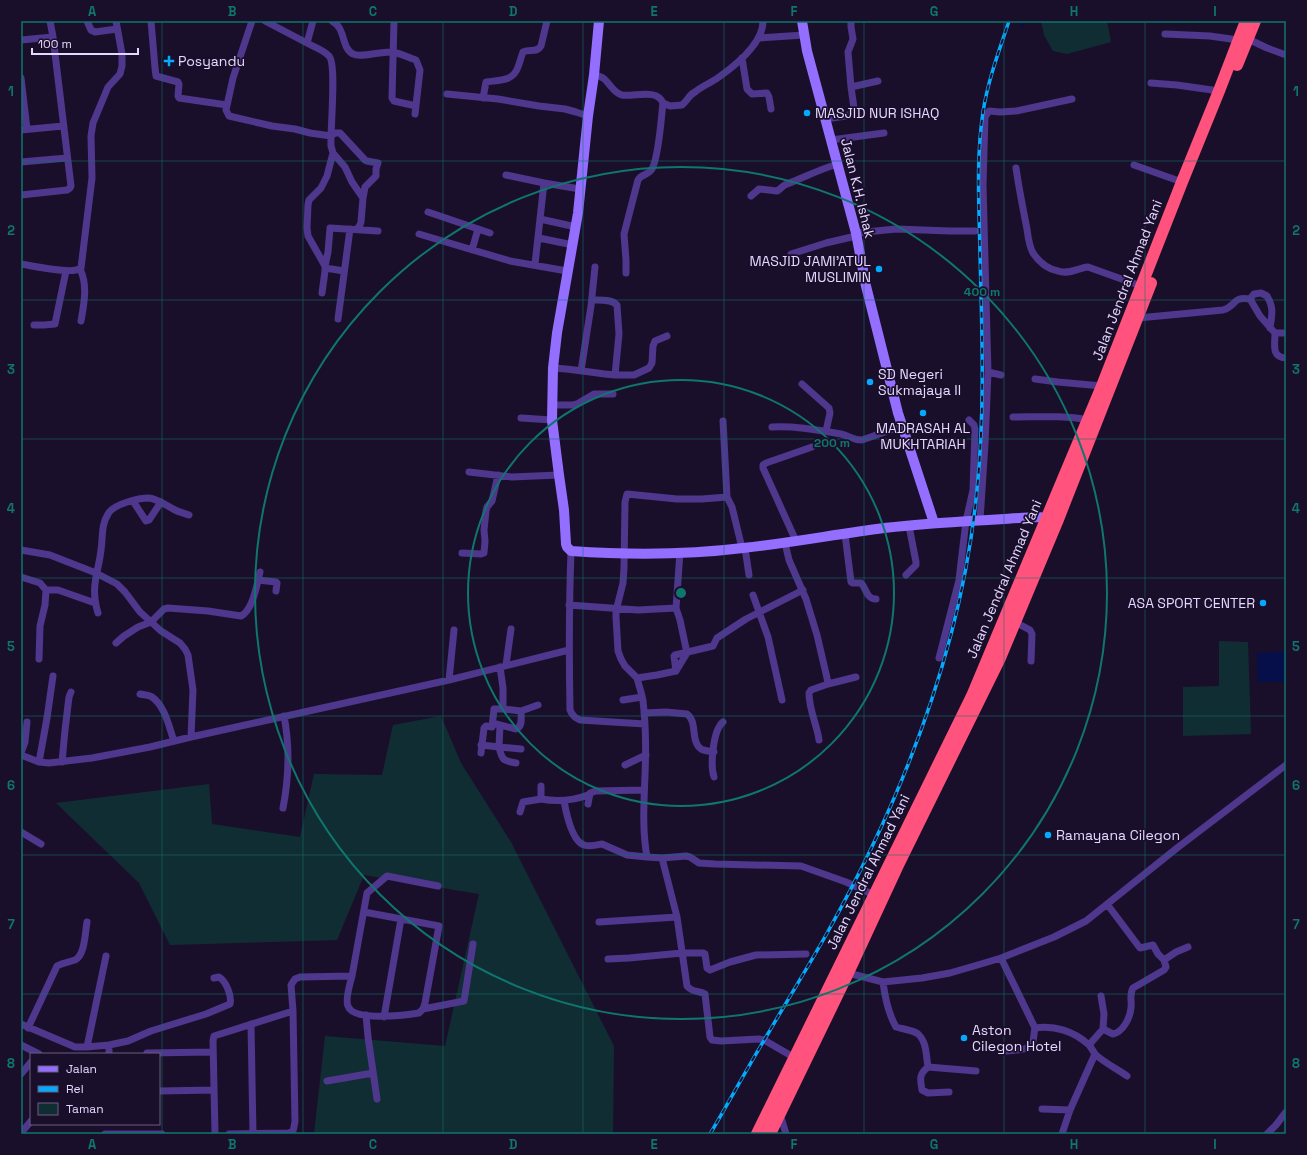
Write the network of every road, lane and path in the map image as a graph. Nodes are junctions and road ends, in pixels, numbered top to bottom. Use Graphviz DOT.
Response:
graph roads {
  1 [pos="50,21"];
  2 [pos="87,21"];
  3 [pos="116,21"];
  4 [pos="152,21"];
  5 [pos="252,21"];
  6 [pos="265,21"];
  7 [pos="313,21"];
  8 [pos="332,21"];
  9 [pos="394,21"];
  10 [pos="546,21"];
  11 [pos="599,21"];
  12 [pos="763,21"];
  13 [pos="802,21"];
  14 [pos="851,21"];
  15 [pos="1246,21"];
  16 [pos="1255,21"];
  17 [pos="117,29"];
  18 [pos="1165,34"];
  19 [pos="804,35"];
  20 [pos="53,37"];
  21 [pos="759,38"];
  22 [pos="21,40"];
  23 [pos="1243,40"];
  24 [pos="308,43"];
  25 [pos="393,52"];
  26 [pos="1286,55"];
  27 [pos="742,58"];
  28 [pos="594,75"];
  29 [pos="21,78"];
  30 [pos="878,81"];
  31 [pos="1151,83"];
  32 [pos="851,87"];
  33 [pos="1219,91"];
  34 [pos="447,94"];
  35 [pos="483,98"];
  36 [pos="1072,99"];
  37 [pos="662,103"];
  38 [pos="227,105"];
  39 [pos="771,109"];
  40 [pos="588,116"];
  41 [pos="825,119"];
  42 [pos="63,126"];
  43 [pos="24,130"];
  44 [pos="884,133"];
  45 [pos="331,136"];
  46 [pos="831,140"];
  47 [pos="333,153"];
  48 [pos="67,158"];
  49 [pos="21,162"];
  50 [pos="838,164"];
  51 [pos="1134,165"];
  52 [pos="1016,168"];
  53 [pos="506,175"];
  54 [pos="1182,182"];
  55 [pos="544,183"];
  56 [pos="580,189"];
  57 [pos="21,195"];
  58 [pos="751,196"];
  59 [pos="363,198"];
  60 [pos="428,212"];
  61 [pos="540,218"];
  62 [pos="576,227"];
  63 [pos="353,229"];
  64 [pos="478,229"];
  65 [pos="378,231"];
  66 [pos="975,231"];
  67 [pos="490,233"];
  68 [pos="419,234"];
  69 [pos="856,234"];
  70 [pos="538,238"];
  71 [pos="573,245"];
  72 [pos="472,250"];
  73 [pos="791,254"];
  74 [pos="21,264"];
  75 [pos="535,264"];
  76 [pos="325,267"];
  77 [pos="595,268"];
  78 [pos="80,270"];
  79 [pos="66,271"];
  80 [pos="344,271"];
  81 [pos="567,271"];
  82 [pos="626,273"];
  83 [pos="1141,286"];
  84 [pos="322,293"];
  85 [pos="1250,299"];
  86 [pos="592,300"];
  87 [pos="1138,318"];
  88 [pos="338,319"];
  89 [pos="82,321"];
  90 [pos="34,325"];
  91 [pos="1272,331"];
  92 [pos="1286,333"];
  93 [pos="667,336"];
  94 [pos="1286,358"];
  95 [pos="552,368"];
  96 [pos="581,371"];
  97 [pos="988,372"];
  98 [pos="615,375"];
  99 [pos="1001,375"];
  100 [pos="1035,379"];
  101 [pos="802,384"];
  102 [pos="1102,386"];
  103 [pos="613,394"];
  104 [pos="553,405"];
  105 [pos="1013,417"];
  106 [pos="521,418"];
  107 [pos="552,420"];
  108 [pos="969,420"];
  109 [pos="1088,420"];
  110 [pos="723,421"];
  111 [pos="902,426"];
  112 [pos="772,427"];
  113 [pos="826,431"];
  114 [pos="812,447"];
  115 [pos="469,472"];
  116 [pos="498,475"];
  117 [pos="559,475"];
  118 [pos="727,497"];
  119 [pos="133,501"];
  120 [pos="161,502"];
  121 [pos="189,515"];
  122 [pos="980,520"];
  123 [pos="1052,520"];
  124 [pos="966,521"];
  125 [pos="934,523"];
  126 [pos="909,526"];
  127 [pos="845,534"];
  128 [pos="796,541"];
  129 [pos="785,542"];
  130 [pos="743,548"];
  131 [pos="21,550"];
  132 [pos="571,551"];
  133 [pos="680,552"];
  134 [pos="462,553"];
  135 [pos="624,553"];
  136 [pos="260,572"];
  137 [pos="96,573"];
  138 [pos="749,575"];
  139 [pos="906,575"];
  140 [pos="21,577"];
  141 [pos="258,580"];
  142 [pos="46,590"];
  143 [pos="803,590"];
  144 [pos="276,591"];
  145 [pos="753,595"];
  146 [pos="876,599"];
  147 [pos="95,603"];
  148 [pos="569,605"];
  149 [pos="617,608"];
  150 [pos="676,608"];
  151 [pos="98,613"];
  152 [pos="759,613"];
  153 [pos="151,622"];
  154 [pos="1015,622"];
  155 [pos="511,629"];
  156 [pos="454,630"];
  157 [pos="116,643"];
  158 [pos="569,650"];
  159 [pos="687,653"];
  160 [pos="939,658"];
  161 [pos="39,659"];
  162 [pos="1031,661"];
  163 [pos="503,666"];
  164 [pos="53,676"];
  165 [pos="856,677"];
  166 [pos="637,678"];
  167 [pos="449,680"];
  168 [pos="828,684"];
  169 [pos="71,692"];
  170 [pos="140,694"];
  171 [pos="642,697"];
  172 [pos="623,700"];
  173 [pos="782,700"];
  174 [pos="538,706"];
  175 [pos="503,709"];
  176 [pos="521,711"];
  177 [pos="644,713"];
  178 [pos="284,716"];
  179 [pos="27,722"];
  180 [pos="723,722"];
  181 [pos="496,724"];
  182 [pos="645,724"];
  183 [pos="191,737"];
  184 [pos="819,740"];
  185 [pos="174,741"];
  186 [pos="481,745"];
  187 [pos="499,747"];
  188 [pos="521,748"];
  189 [pos="714,752"];
  190 [pos="481,753"];
  191 [pos="21,754"];
  192 [pos="646,755"];
  193 [pos="39,762"];
  194 [pos="62,762"];
  195 [pos="516,764"];
  196 [pos="625,765"];
  197 [pos="1286,765"];
  198 [pos="714,777"];
  199 [pos="541,786"];
  200 [pos="644,790"];
  201 [pos="588,795"];
  202 [pos="542,798"];
  203 [pos="564,801"];
  204 [pos="588,804"];
  205 [pos="283,808"];
  206 [pos="520,812"];
  207 [pos="21,832"];
  208 [pos="41,844"];
  209 [pos="648,857"];
  210 [pos="662,858"];
  211 [pos="438,886"];
  212 [pos="874,895"];
  213 [pos="1108,904"];
  214 [pos="364,912"];
  215 [pos="677,917"];
  216 [pos="401,919"];
  217 [pos="87,922"];
  218 [pos="599,922"];
  219 [pos="473,944"];
  220 [pos="1188,947"];
  221 [pos="682,953"];
  222 [pos="806,954"];
  223 [pos="106,956"];
  224 [pos="608,958"];
  225 [pos="1001,958"];
  226 [pos="1164,960"];
  227 [pos="848,973"];
  228 [pos="352,976"];
  229 [pos="214,978"];
  230 [pos="883,982"];
  231 [pos="1101,996"];
  232 [pos="423,1009"];
  233 [pos="293,1011"];
  234 [pos="366,1015"];
  235 [pos="384,1017"];
  236 [pos="21,1024"];
  237 [pos="251,1024"];
  238 [pos="28,1028"];
  239 [pos="1035,1028"];
  240 [pos="1103,1030"];
  241 [pos="21,1045"];
  242 [pos="1089,1045"];
  243 [pos="87,1047"];
  244 [pos="147,1051"];
  245 [pos="1004,1051"];
  246 [pos="213,1052"];
  247 [pos="36,1053"];
  248 [pos="1095,1054"];
  249 [pos="795,1058"];
  250 [pos="30,1063"];
  251 [pos="928,1067"];
  252 [pos="976,1072"];
  253 [pos="373,1073"];
  254 [pos="21,1074"];
  255 [pos="1127,1076"];
  256 [pos="327,1082"];
  257 [pos="214,1090"];
  258 [pos="160,1091"];
  259 [pos="949,1092"];
  260 [pos="377,1099"];
  261 [pos="1042,1109"];
  262 [pos="1070,1110"];
  263 [pos="1286,1112"];
  264 [pos="780,1113"];
  265 [pos="30,1122"];
  266 [pos="21,1133"];
  267 [pos="105,1134"];
  268 [pos="162,1134"];
  269 [pos="215,1134"];
  270 [pos="229,1134"];
  271 [pos="253,1134"];
  272 [pos="757,1134"];
  273 [pos="770,1134"];
  274 [pos="786,1134"];
  275 [pos="1062,1134"];
  276 [pos="1267,1134"];
  1 -- 20 [label="street"];
  2 -- 17 [label="street"];
  3 -- 17 [label="street"];
  4 -- 38 [label="street"];
  5 -- 38 [label="street"];
  6 -- 24 [label="street"];
  7 -- 24 [label="street"];
  8 -- 25 [label="street"];
  9 -- 25 [label="street"];
  10 -- 35 [label="street"];
  11 -- 28 [label="street"];
  12 -- 21 [label="street"];
  13 -- 19 [label="street, Jalan K.H. Ishak"];
  14 -- 32 [label="street"];
  15 -- 23 [label="highway, Jalan Jendral Ahmad Yani"];
  16 -- 23 [label="highway, Jalan Jendral Ahmad Yani"];
  17 -- 78 [label="street"];
  18 -- 23 [label="street"];
  19 -- 21 [label="street"];
  19 -- 41 [label="street, Jalan K.H. Ishak"];
  20 -- 22 [label="street"];
  20 -- 42 [label="street"];
  21 -- 27 [label="street"];
  23 -- 26 [label="street"];
  23 -- 33 [label="highway, Jalan Jendral Ahmad Yani"];
  23 -- 87 [label="highway, Jalan Jendral Ahmad Yani"];
  24 -- 45 [label="street"];
  25 -- 25 [label="street"];
  27 -- 37 [label="street"];
  27 -- 39 [label="street"];
  28 -- 37 [label="street"];
  28 -- 40 [label="street"];
  29 -- 43 [label="street"];
  30 -- 32 [label="street"];
  31 -- 33 [label="street"];
  32 -- 41 [label="street"];
  33 -- 54 [label="highway, Jalan Jendral Ahmad Yani"];
  34 -- 35 [label="street"];
  35 -- 40 [label="street"];
  36 -- 97 [label="street"];
  37 -- 82 [label="street"];
  38 -- 45 [label="street"];
  40 -- 56 [label="street"];
  41 -- 46 [label="street, Jalan K.H. Ishak"];
  42 -- 43 [label="street"];
  42 -- 48 [label="street"];
  44 -- 46 [label="street"];
  45 -- 47 [label="street"];
  45 -- 59 [label="street"];
  46 -- 50 [label="street, Jalan K.H. Ishak"];
  47 -- 59 [label="street"];
  47 -- 76 [label="street"];
  48 -- 49 [label="street"];
  48 -- 57 [label="street"];
  50 -- 58 [label="street"];
  50 -- 69 [label="street, Jalan K.H. Ishak"];
  51 -- 54 [label="street"];
  52 -- 83 [label="street"];
  53 -- 55 [label="street"];
  54 -- 83 [label="highway, Jalan Jendral Ahmad Yani"];
  55 -- 56 [label="street"];
  55 -- 61 [label="street"];
  56 -- 62 [label="street"];
  59 -- 63 [label="street"];
  60 -- 64 [label="street"];
  61 -- 62 [label="street"];
  61 -- 70 [label="street"];
  62 -- 71 [label="street"];
  63 -- 65 [label="street"];
  63 -- 76 [label="street"];
  63 -- 80 [label="street"];
  64 -- 67 [label="street"];
  64 -- 72 [label="street"];
  66 -- 69 [label="street"];
  68 -- 72 [label="street"];
  69 -- 73 [label="street"];
  69 -- 111 [label="street, Jalan K.H. Ishak"];
  70 -- 71 [label="street"];
  70 -- 75 [label="street"];
  71 -- 81 [label="street"];
  72 -- 75 [label="street"];
  74 -- 79 [label="street"];
  75 -- 81 [label="street"];
  76 -- 80 [label="street"];
  76 -- 84 [label="street"];
  77 -- 86 [label="street"];
  78 -- 79 [label="street"];
  78 -- 89 [label="street"];
  79 -- 90 [label="street"];
  80 -- 88 [label="street"];
  81 -- 95 [label="street"];
  83 -- 102 [label="highway, Jalan Jendral Ahmad Yani"];
  85 -- 87 [label="street"];
  85 -- 91 [label="street"];
  85 -- 91 [label="street"];
  86 -- 96 [label="street"];
  86 -- 98 [label="street"];
  87 -- 123 [label="highway, Jalan Jendral Ahmad Yani"];
  91 -- 92 [label="street"];
  91 -- 94 [label="street"];
  93 -- 98 [label="street"];
  95 -- 96 [label="street"];
  95 -- 104 [label="street"];
  96 -- 98 [label="street"];
  97 -- 99 [label="street"];
  97 -- 122 [label="street"];
  100 -- 102 [label="street"];
  101 -- 113 [label="street"];
  102 -- 109 [label="highway, Jalan Jendral Ahmad Yani"];
  103 -- 104 [label="street"];
  104 -- 107 [label="street"];
  105 -- 109 [label="street"];
  106 -- 107 [label="street"];
  107 -- 117 [label="street"];
  108 -- 124 [label="street"];
  109 -- 123 [label="highway, Jalan Jendral Ahmad Yani"];
  110 -- 118 [label="street"];
  111 -- 113 [label="street"];
  111 -- 125 [label="street, Jalan K.H. Ishak"];
  112 -- 113 [label="street"];
  114 -- 128 [label="street"];
  115 -- 116 [label="street"];
  116 -- 117 [label="street"];
  116 -- 134 [label="street"];
  117 -- 132 [label="street"];
  118 -- 130 [label="street"];
  118 -- 135 [label="street"];
  119 -- 120 [label="street"];
  119 -- 120 [label="street"];
  119 -- 137 [label="street"];
  120 -- 121 [label="street"];
  122 -- 123 [label="street"];
  122 -- 124 [label="street"];
  123 -- 154 [label="highway, Jalan Jendral Ahmad Yani"];
  123 -- 212 [label="highway, Jalan Jendral Ahmad Yani"];
  124 -- 125 [label="street"];
  124 -- 160 [label="street"];
  125 -- 126 [label="street"];
  126 -- 127 [label="street"];
  126 -- 139 [label="street"];
  127 -- 128 [label="street"];
  127 -- 146 [label="street"];
  128 -- 129 [label="street"];
  129 -- 130 [label="street"];
  129 -- 143 [label="street"];
  130 -- 133 [label="street"];
  130 -- 138 [label="street"];
  131 -- 137 [label="street"];
  132 -- 135 [label="street"];
  132 -- 148 [label="street"];
  133 -- 135 [label="street"];
  133 -- 150 [label="street"];
  135 -- 149 [label="street"];
  136 -- 141 [label="street"];
  137 -- 147 [label="street"];
  137 -- 153 [label="street"];
  140 -- 142 [label="street"];
  141 -- 144 [label="street"];
  141 -- 153 [label="street"];
  142 -- 147 [label="street"];
  142 -- 161 [label="street"];
  143 -- 152 [label="street"];
  143 -- 168 [label="street"];
  145 -- 152 [label="street"];
  147 -- 151 [label="street"];
  148 -- 149 [label="street"];
  148 -- 158 [label="street"];
  149 -- 150 [label="street"];
  149 -- 166 [label="street"];
  150 -- 159 [label="street"];
  152 -- 159 [label="street"];
  152 -- 173 [label="street"];
  153 -- 157 [label="street"];
  153 -- 183 [label="street"];
  154 -- 162 [label="street"];
  154 -- 227 [label="highway, Jalan Jendral Ahmad Yani"];
  155 -- 163 [label="street"];
  156 -- 167 [label="street"];
  158 -- 163 [label="street"];
  158 -- 182 [label="street"];
  159 -- 166 [label="street"];
  163 -- 167 [label="street"];
  163 -- 175 [label="street"];
  164 -- 193 [label="street"];
  165 -- 168 [label="street"];
  166 -- 171 [label="street"];
  167 -- 178 [label="street"];
  168 -- 184 [label="street"];
  169 -- 194 [label="street"];
  170 -- 185 [label="street"];
  171 -- 172 [label="street"];
  171 -- 177 [label="street"];
  174 -- 176 [label="street"];
  175 -- 176 [label="street"];
  175 -- 181 [label="street"];
  176 -- 181 [label="street"];
  177 -- 182 [label="street"];
  177 -- 189 [label="street"];
  178 -- 183 [label="street"];
  178 -- 205 [label="street"];
  179 -- 191 [label="street"];
  180 -- 189 [label="street"];
  181 -- 186 [label="street"];
  181 -- 187 [label="street"];
  182 -- 192 [label="street"];
  183 -- 185 [label="street"];
  185 -- 194 [label="street"];
  186 -- 187 [label="street"];
  186 -- 190 [label="street"];
  187 -- 188 [label="street"];
  187 -- 195 [label="street"];
  189 -- 198 [label="street"];
  191 -- 193 [label="street"];
  192 -- 196 [label="street"];
  192 -- 200 [label="street"];
  193 -- 194 [label="street"];
  197 -- 213 [label="street"];
  199 -- 202 [label="street"];
  200 -- 201 [label="street"];
  200 -- 209 [label="street"];
  201 -- 203 [label="street"];
  201 -- 204 [label="street"];
  202 -- 203 [label="street"];
  202 -- 206 [label="street"];
  203 -- 209 [label="street"];
  207 -- 208 [label="street"];
  209 -- 210 [label="street"];
  210 -- 212 [label="street"];
  210 -- 215 [label="street"];
  211 -- 214 [label="street"];
  212 -- 249 [label="highway, Jalan Jendral Ahmad Yani"];
  213 -- 225 [label="street"];
  213 -- 226 [label="street"];
  214 -- 216 [label="street"];
  214 -- 228 [label="street"];
  215 -- 218 [label="street"];
  215 -- 221 [label="street"];
  216 -- 232 [label="street"];
  216 -- 235 [label="street"];
  217 -- 238 [label="street"];
  219 -- 232 [label="street"];
  220 -- 226 [label="street"];
  221 -- 222 [label="street"];
  221 -- 224 [label="street"];
  221 -- 249 [label="street"];
  223 -- 243 [label="street"];
  225 -- 230 [label="street"];
  225 -- 239 [label="street"];
  226 -- 240 [label="street"];
  227 -- 230 [label="street"];
  227 -- 264 [label="highway, Jalan Jendral Ahmad Yani"];
  228 -- 233 [label="street"];
  228 -- 234 [label="street"];
  229 -- 243 [label="street"];
  230 -- 251 [label="street"];
  231 -- 240 [label="street"];
  232 -- 235 [label="street"];
  233 -- 237 [label="street"];
  233 -- 271 [label="street"];
  234 -- 235 [label="street"];
  234 -- 253 [label="street"];
  236 -- 238 [label="street"];
  237 -- 246 [label="street"];
  237 -- 271 [label="street"];
  238 -- 243 [label="street"];
  239 -- 242 [label="street"];
  239 -- 245 [label="street"];
  240 -- 242 [label="street"];
  241 -- 247 [label="street"];
  242 -- 248 [label="street"];
  244 -- 246 [label="street"];
  246 -- 257 [label="street"];
  248 -- 255 [label="street"];
  248 -- 262 [label="street"];
  249 -- 272 [label="highway, Jalan Jendral Ahmad Yani"];
  250 -- 254 [label="street"];
  251 -- 252 [label="street"];
  251 -- 259 [label="street"];
  253 -- 256 [label="street"];
  253 -- 260 [label="street"];
  257 -- 258 [label="street"];
  257 -- 269 [label="street"];
  261 -- 262 [label="street"];
  262 -- 275 [label="street"];
  263 -- 276 [label="street"];
  264 -- 273 [label="highway, Jalan Jendral Ahmad Yani"];
  264 -- 274 [label="street"];
  265 -- 266 [label="street"];
  267 -- 268 [label="street"];
  270 -- 271 [label="street"];
}
